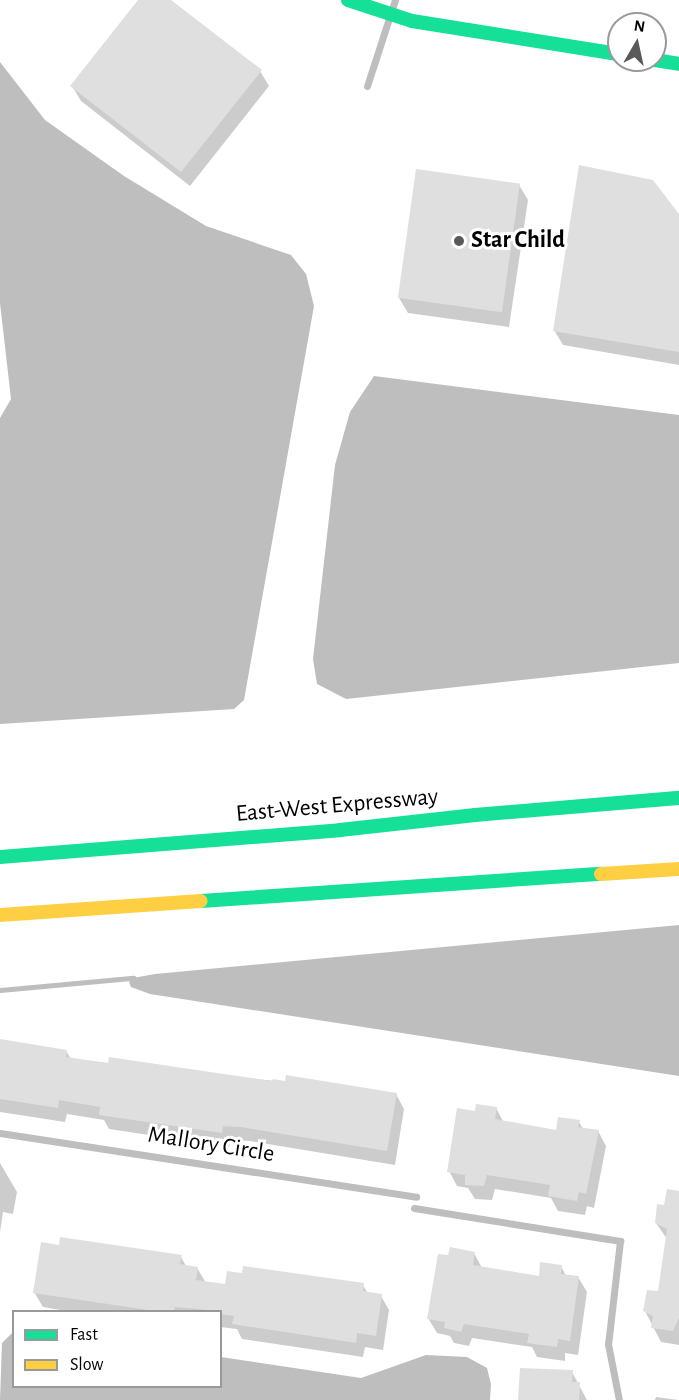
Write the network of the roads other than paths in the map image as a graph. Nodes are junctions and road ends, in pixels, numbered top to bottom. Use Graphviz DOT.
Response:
graph roads {
  1 [pos="348,0"];
  2 [pos="395,0"];
  3 [pos="390,15"];
  4 [pos="607,52"];
  5 [pos="367,86"];
  6 [pos="679,798"];
  7 [pos="0,857"];
  8 [pos="679,869"];
  9 [pos="0,915"];
  10 [pos="0,1133"];
  11 [pos="416,1197"];
  12 [pos="414,1208"];
  13 [pos="619,1400"];
  1 -- 3 [label="main road"];
  2 -- 3 [label="lane"];
  3 -- 4 [label="main road"];
  3 -- 5 [label="lane"];
  6 -- 7 [label="main road, East-West Expressway"];
  8 -- 9 [label="main road"];
  10 -- 11 [label="lane, Mallory Circle"];
  12 -- 13 [label="lane"];
}
